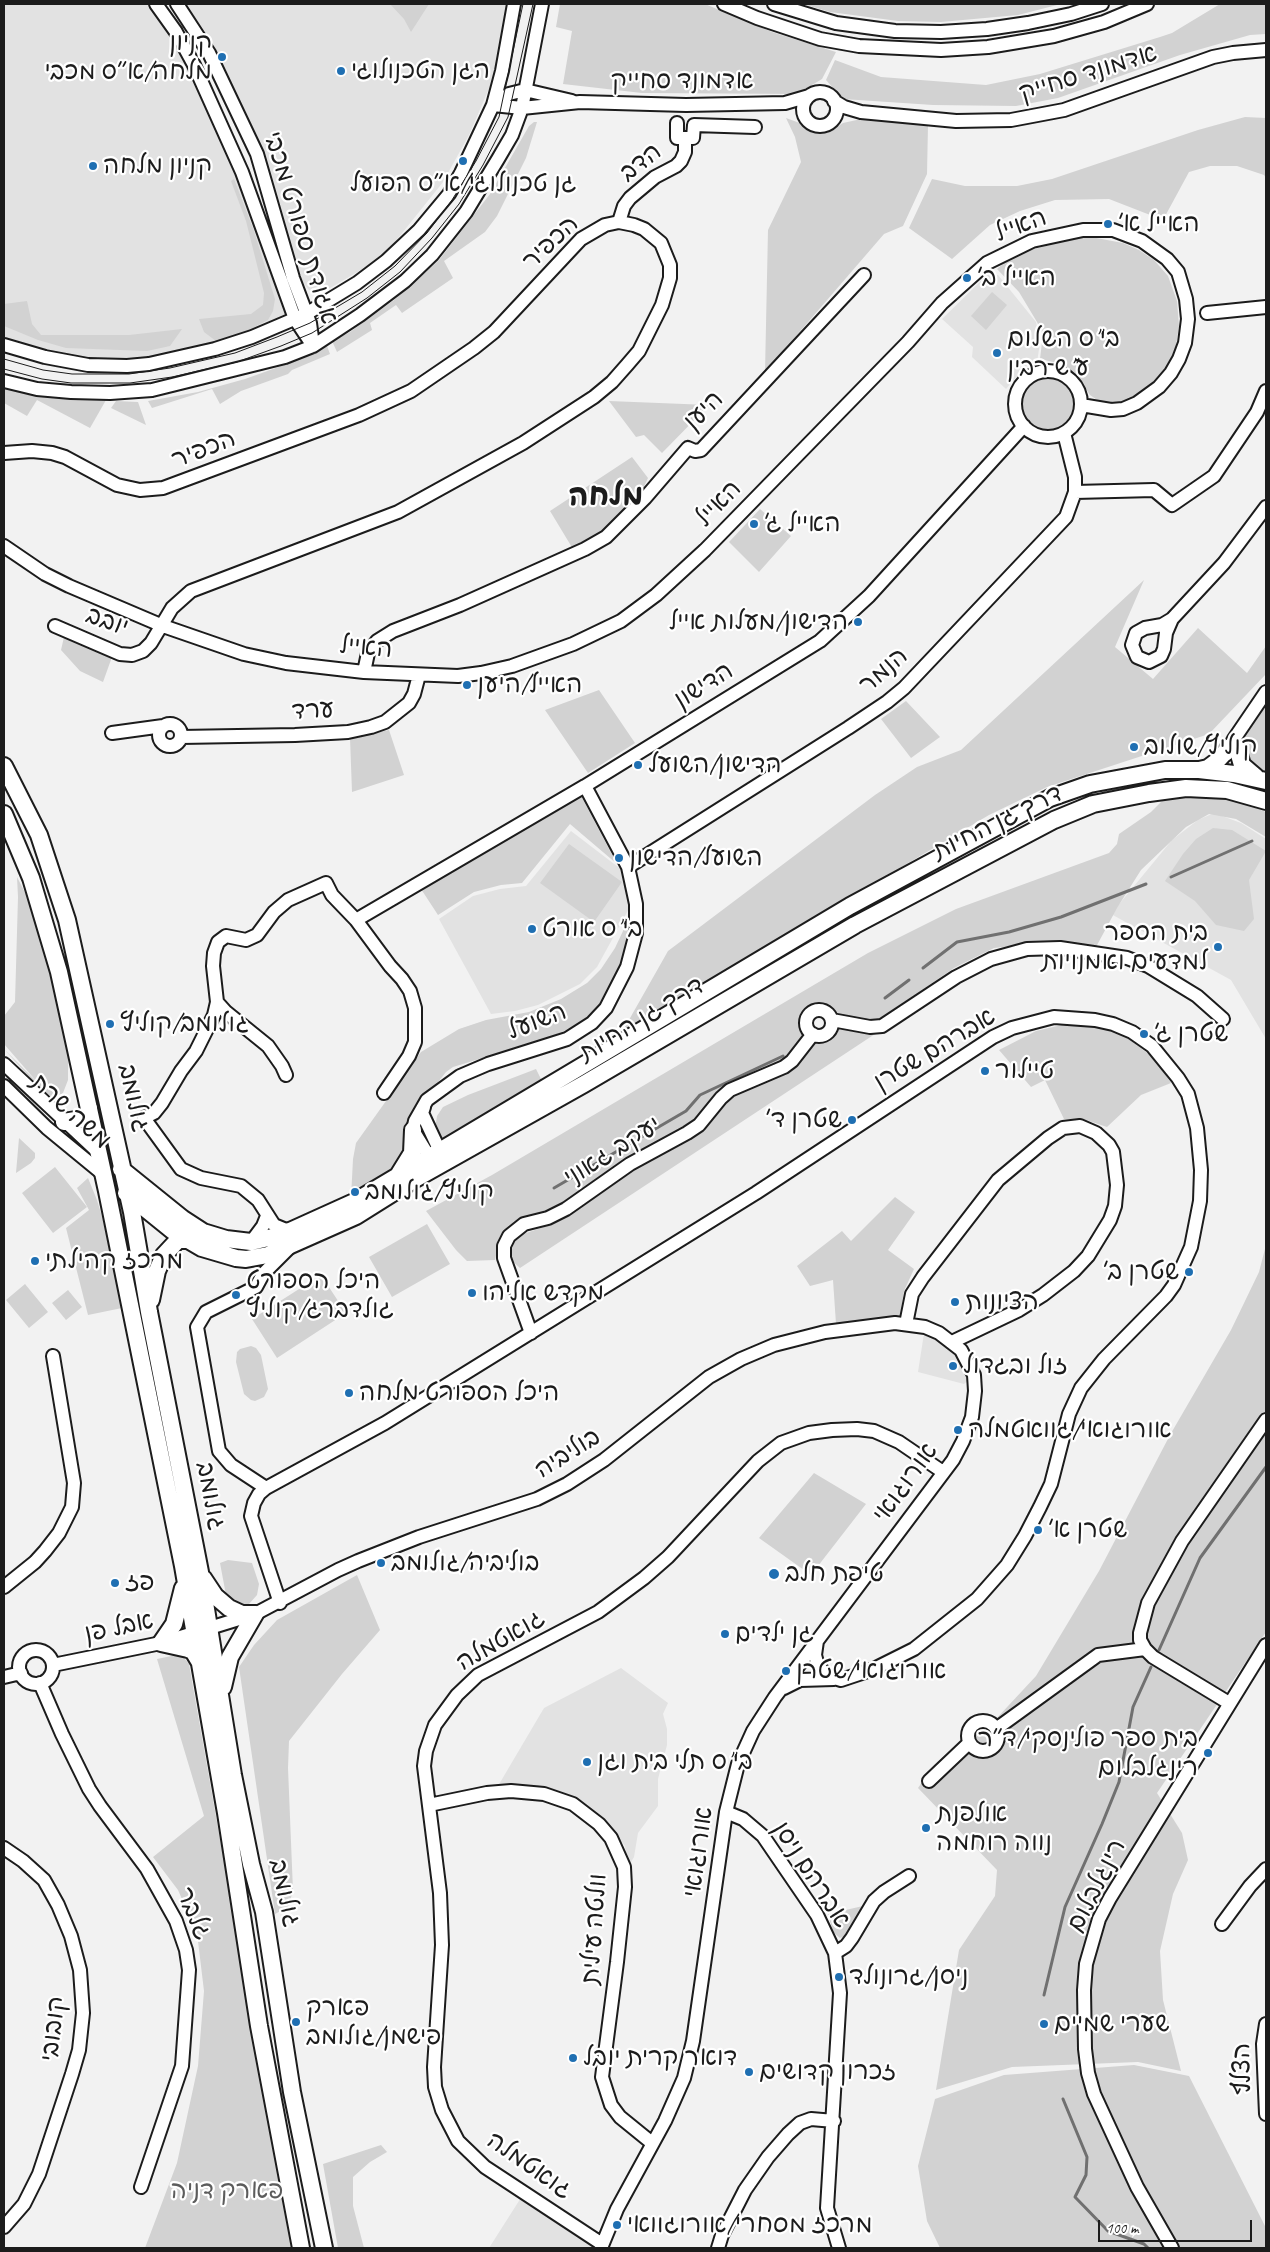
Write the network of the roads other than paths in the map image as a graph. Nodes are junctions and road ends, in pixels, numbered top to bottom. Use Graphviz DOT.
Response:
graph roads {
  1 [pos="156,4"];
  2 [pos="177,4"];
  3 [pos="514,4"];
  4 [pos="542,4"];
  5 [pos="724,4"];
  6 [pos="774,4"];
  7 [pos="1102,4"];
  8 [pos="1147,4"];
  9 [pos="1266,50"];
  10 [pos="527,90"];
  11 [pos="809,96"];
  12 [pos="834,101"];
  13 [pos="580,102"];
  14 [pos="785,103"];
  15 [pos="493,105"];
  16 [pos="522,108"];
  17 [pos="861,112"];
  18 [pos="805,117"];
  19 [pos="832,120"];
  20 [pos="677,123"];
  21 [pos="755,127"];
  22 [pos="684,138"];
  23 [pos="619,222"];
  24 [pos="864,275"];
  25 [pos="1266,307"];
  26 [pos="1207,313"];
  27 [pos="301,316"];
  28 [pos="4,345"];
  29 [pos="313,346"];
  30 [pos="4,350"];
  31 [pos="24,352"];
  32 [pos="4,381"];
  33 [pos="1266,391"];
  34 [pos="1082,405"];
  35 [pos="1024,426"];
  36 [pos="1064,433"];
  37 [pos="4,453"];
  38 [pos="1075,492"];
  39 [pos="1266,507"];
  40 [pos="4,539"];
  41 [pos="4,546"];
  42 [pos="24,561"];
  43 [pos="1172,619"];
  44 [pos="55,626"];
  45 [pos="162,626"];
  46 [pos="364,672"];
  47 [pos="419,675"];
  48 [pos="1266,692"];
  49 [pos="112,733"];
  50 [pos="1234,749"];
  51 [pos="4,766"];
  52 [pos="1199,770"];
  53 [pos="1228,773"];
  54 [pos="1263,780"];
  55 [pos="586,786"];
  56 [pos="1227,790"];
  57 [pos="1266,801"];
  58 [pos="4,814"];
  59 [pos="628,867"];
  60 [pos="356,920"];
  61 [pos="217,1002"];
  62 [pos="1223,1018"];
  63 [pos="832,1020"];
  64 [pos="813,1034"];
  65 [pos="4,1064"];
  66 [pos="286,1075"];
  67 [pos="4,1086"];
  68 [pos="384,1093"];
  69 [pos="427,1100"];
  70 [pos="89,1108"];
  71 [pos="64,1122"];
  72 [pos="413,1130"];
  73 [pos="98,1151"];
  74 [pos="436,1159"];
  75 [pos="124,1171"];
  76 [pos="103,1174"];
  77 [pos="399,1175"];
  78 [pos="128,1196"];
  79 [pos="267,1216"];
  80 [pos="296,1229"];
  81 [pos="187,1240"];
  82 [pos="251,1242"];
  83 [pos="291,1246"];
  84 [pos="236,1258"];
  85 [pos="261,1277"];
  86 [pos="149,1312"];
  87 [pos="906,1324"];
  88 [pos="531,1333"];
  89 [pos="952,1342"];
  90 [pos="54,1356"];
  91 [pos="1266,1420"];
  92 [pos="943,1472"];
  93 [pos="266,1488"];
  94 [pos="184,1566"];
  95 [pos="200,1572"];
  96 [pos="4,1587"];
  97 [pos="280,1602"];
  98 [pos="255,1614"];
  99 [pos="202,1631"];
  100 [pos="816,1641"];
  101 [pos="161,1643"];
  102 [pos="1266,1645"];
  103 [pos="1144,1649"];
  104 [pos="200,1661"];
  105 [pos="53,1665"];
  106 [pos="21,1672"];
  107 [pos="4,1677"];
  108 [pos="841,1680"];
  109 [pos="40,1683"];
  110 [pos="779,1691"];
  111 [pos="221,1700"];
  112 [pos="1229,1703"];
  113 [pos="996,1729"];
  114 [pos="969,1743"];
  115 [pos="930,1781"];
  116 [pos="428,1805"];
  117 [pos="726,1812"];
  118 [pos="4,1848"];
  119 [pos="1266,1869"];
  120 [pos="909,1876"];
  121 [pos="1222,1924"];
  122 [pos="835,1953"];
  123 [pos="1266,2024"];
  124 [pos="1266,2114"];
  125 [pos="834,2121"];
  126 [pos="652,2144"];
  127 [pos="141,2187"];
  128 [pos="4,2226"];
  129 [pos="602,2246"];
  130 [pos="301,2248"];
  131 [pos="324,2248"];
  132 [pos="718,2248"];
  133 [pos="839,2248"];
  134 [pos="1172,2248"];
  1 -- 27 [label="street, אגודת ספורט מכבי"];
  2 -- 27 [label="street, אגודת ספורט מכבי"];
  3 -- 15 [label="street"];
  4 -- 10 [label="street"];
  5 -- 8 [label="street"];
  6 -- 7 [label="street"];
  9 -- 17 [label="street, אדמונד סחייק"];
  10 -- 13 [label="street, אדמונד סחייק"];
  10 -- 15 [label="street"];
  10 -- 16 [label="street"];
  11 -- 12 [label="street"];
  11 -- 14 [label="street, אדמונד סחייק"];
  11 -- 18 [label="street"];
  12 -- 17 [label="street, אדמונד סחייק"];
  12 -- 19 [label="street"];
  13 -- 14 [label="street, אדמונד סחייק"];
  13 -- 16 [label="street, אדמונד סחייק"];
  14 -- 18 [label="street, אדמונד סחייק"];
  15 -- 16 [label="street, אדמונד סחייק"];
  15 -- 27 [label="street"];
  16 -- 29 [label="street"];
  17 -- 19 [label="street, אדמונד סחייק"];
  18 -- 19 [label="street"];
  20 -- 22 [label="street, הדב"];
  21 -- 22 [label="street, הדב"];
  22 -- 23 [label="street, הדב"];
  23 -- 37 [label="street, הכפיר"];
  23 -- 45 [label="street, הכפיר"];
  24 -- 46 [label="street, היען"];
  25 -- 26 [label="street"];
  27 -- 29 [label="street, אגודת ספורט מכבי"];
  27 -- 31 [label="street"];
  28 -- 31 [label="street"];
  29 -- 32 [label="street"];
  30 -- 31 [label="street"];
  33 -- 38 [label="street"];
  34 -- 35 [label="street"];
  34 -- 36 [label="street"];
  34 -- 47 [label="street, האייל"];
  35 -- 36 [label="street"];
  35 -- 55 [label="street, הדישון"];
  36 -- 38 [label="street, הנמר"];
  38 -- 59 [label="street, הנמר"];
  39 -- 43 [label="street"];
  40 -- 42 [label="street, האייל"];
  41 -- 42 [label="street, האייל"];
  42 -- 45 [label="street, האייל"];
  44 -- 45 [label="street, יובב"];
  45 -- 46 [label="street, האייל"];
  46 -- 47 [label="street, האייל"];
  47 -- 49 [label="street, ערד"];
  48 -- 50 [label="street"];
  50 -- 52 [label="main road"];
  50 -- 53 [label="street"];
  50 -- 54 [label="main road"];
  51 -- 75 [label="main road, גולומב"];
  52 -- 53 [label="main road, דרך גן החיות"];
  52 -- 74 [label="main road, דרך גן החיות"];
  53 -- 54 [label="main road, דרך גן החיות"];
  53 -- 56 [label="street"];
  55 -- 59 [label="street, השועל"];
  55 -- 60 [label="street, הדישון"];
  56 -- 57 [label="main road, דרך גן החיות"];
  56 -- 74 [label="main road, דרך גן החיות"];
  58 -- 70 [label="main road, גולומב"];
  59 -- 69 [label="street, השועל"];
  60 -- 61 [label="street"];
  60 -- 68 [label="street"];
  61 -- 66 [label="street"];
  61 -- 79 [label="street"];
  62 -- 63 [label="street"];
  63 -- 64 [label="street"];
  63 -- 64 [label="street"];
  64 -- 88 [label="street, יעקב גאוני"];
  65 -- 71 [label="street, משה שרת"];
  67 -- 76 [label="street, משה שרת"];
  69 -- 72 [label="street, השועל"];
  69 -- 74 [label="street"];
  70 -- 71 [label="main road"];
  70 -- 73 [label="main road, גולומב"];
  71 -- 73 [label="street, משה שרת"];
  72 -- 74 [label="street"];
  72 -- 77 [label="main road"];
  73 -- 75 [label="main road, משה שרת"];
  73 -- 76 [label="main road, גולומב"];
  74 -- 77 [label="main road, דרך גן החיות"];
  74 -- 83 [label="main road, דרך גן החיות"];
  75 -- 78 [label="main road, גולומב"];
  75 -- 82 [label="main road, דרך גן החיות"];
  76 -- 78 [label="main road, דרך גן החיות"];
  76 -- 94 [label="main road, גולומב"];
  77 -- 80 [label="main road, דרך גן החיות"];
  78 -- 81 [label="main road, דרך גן החיות"];
  78 -- 86 [label="main road, גולומב"];
  79 -- 80 [label="street"];
  79 -- 82 [label="street"];
  80 -- 82 [label="main road, דרך גן החיות"];
  81 -- 84 [label="main road, דרך גן החיות"];
  81 -- 86 [label="main road"];
  83 -- 84 [label="main road, דרך גן החיות"];
  83 -- 85 [label="street"];
  84 -- 85 [label="street"];
  85 -- 93 [label="street"];
  86 -- 95 [label="main road, גולומב"];
  87 -- 89 [label="street, בוליביה"];
  87 -- 89 [label="street"];
  87 -- 97 [label="street, בוליביה"];
  88 -- 93 [label="street, אברהם שטרן"];
  88 -- 108 [label="street, אברהם שטרן"];
  89 -- 92 [label="street, אורוגואי"];
  90 -- 96 [label="street"];
  91 -- 103 [label="street"];
  92 -- 100 [label="street, אורוגואי"];
  92 -- 116 [label="street, גואטמלה"];
  93 -- 97 [label="street, אברהם שטרן"];
  94 -- 99 [label="main road, גולומב"];
  94 -- 101 [label="main road"];
  95 -- 98 [label="main road"];
  95 -- 99 [label="main road, גולומב"];
  97 -- 98 [label="street, בוליביה"];
  98 -- 99 [label="street, בוליביה"];
  98 -- 111 [label="main road"];
  99 -- 101 [label="street, אבל פן"];
  99 -- 104 [label="main road, גולומב"];
  99 -- 111 [label="main road, גולומב"];
  100 -- 108 [label="street"];
  100 -- 110 [label="street, אורוגואי"];
  101 -- 104 [label="main road"];
  101 -- 105 [label="street, אבל פן"];
  102 -- 112 [label="street, רינגלבלום"];
  103 -- 112 [label="street"];
  103 -- 113 [label="street"];
  104 -- 130 [label="main road, גולומב"];
  105 -- 106 [label="street"];
  105 -- 109 [label="street"];
  106 -- 107 [label="street"];
  106 -- 109 [label="street"];
  108 -- 110 [label="street, אברהם שטרן"];
  109 -- 127 [label="street, גלבר"];
  110 -- 117 [label="street, אורוגואי"];
  111 -- 131 [label="main road, גולומב"];
  112 -- 134 [label="street, רינגלבלום"];
  113 -- 114 [label="street"];
  113 -- 114 [label="street"];
  114 -- 115 [label="street"];
  116 -- 126 [label="street, וולטה עילית"];
  116 -- 129 [label="street, גואטמלה"];
  117 -- 122 [label="street, אברהם ניסן"];
  117 -- 126 [label="street, אורוגואי"];
  118 -- 128 [label="street, קובובי"];
  119 -- 121 [label="street"];
  120 -- 122 [label="street"];
  122 -- 125 [label="street, אברהם ניסן"];
  123 -- 124 [label="street, הצלף"];
  125 -- 132 [label="street"];
  125 -- 133 [label="street, אברהם ניסן"];
  126 -- 129 [label="street, אורוגואי"];
}
